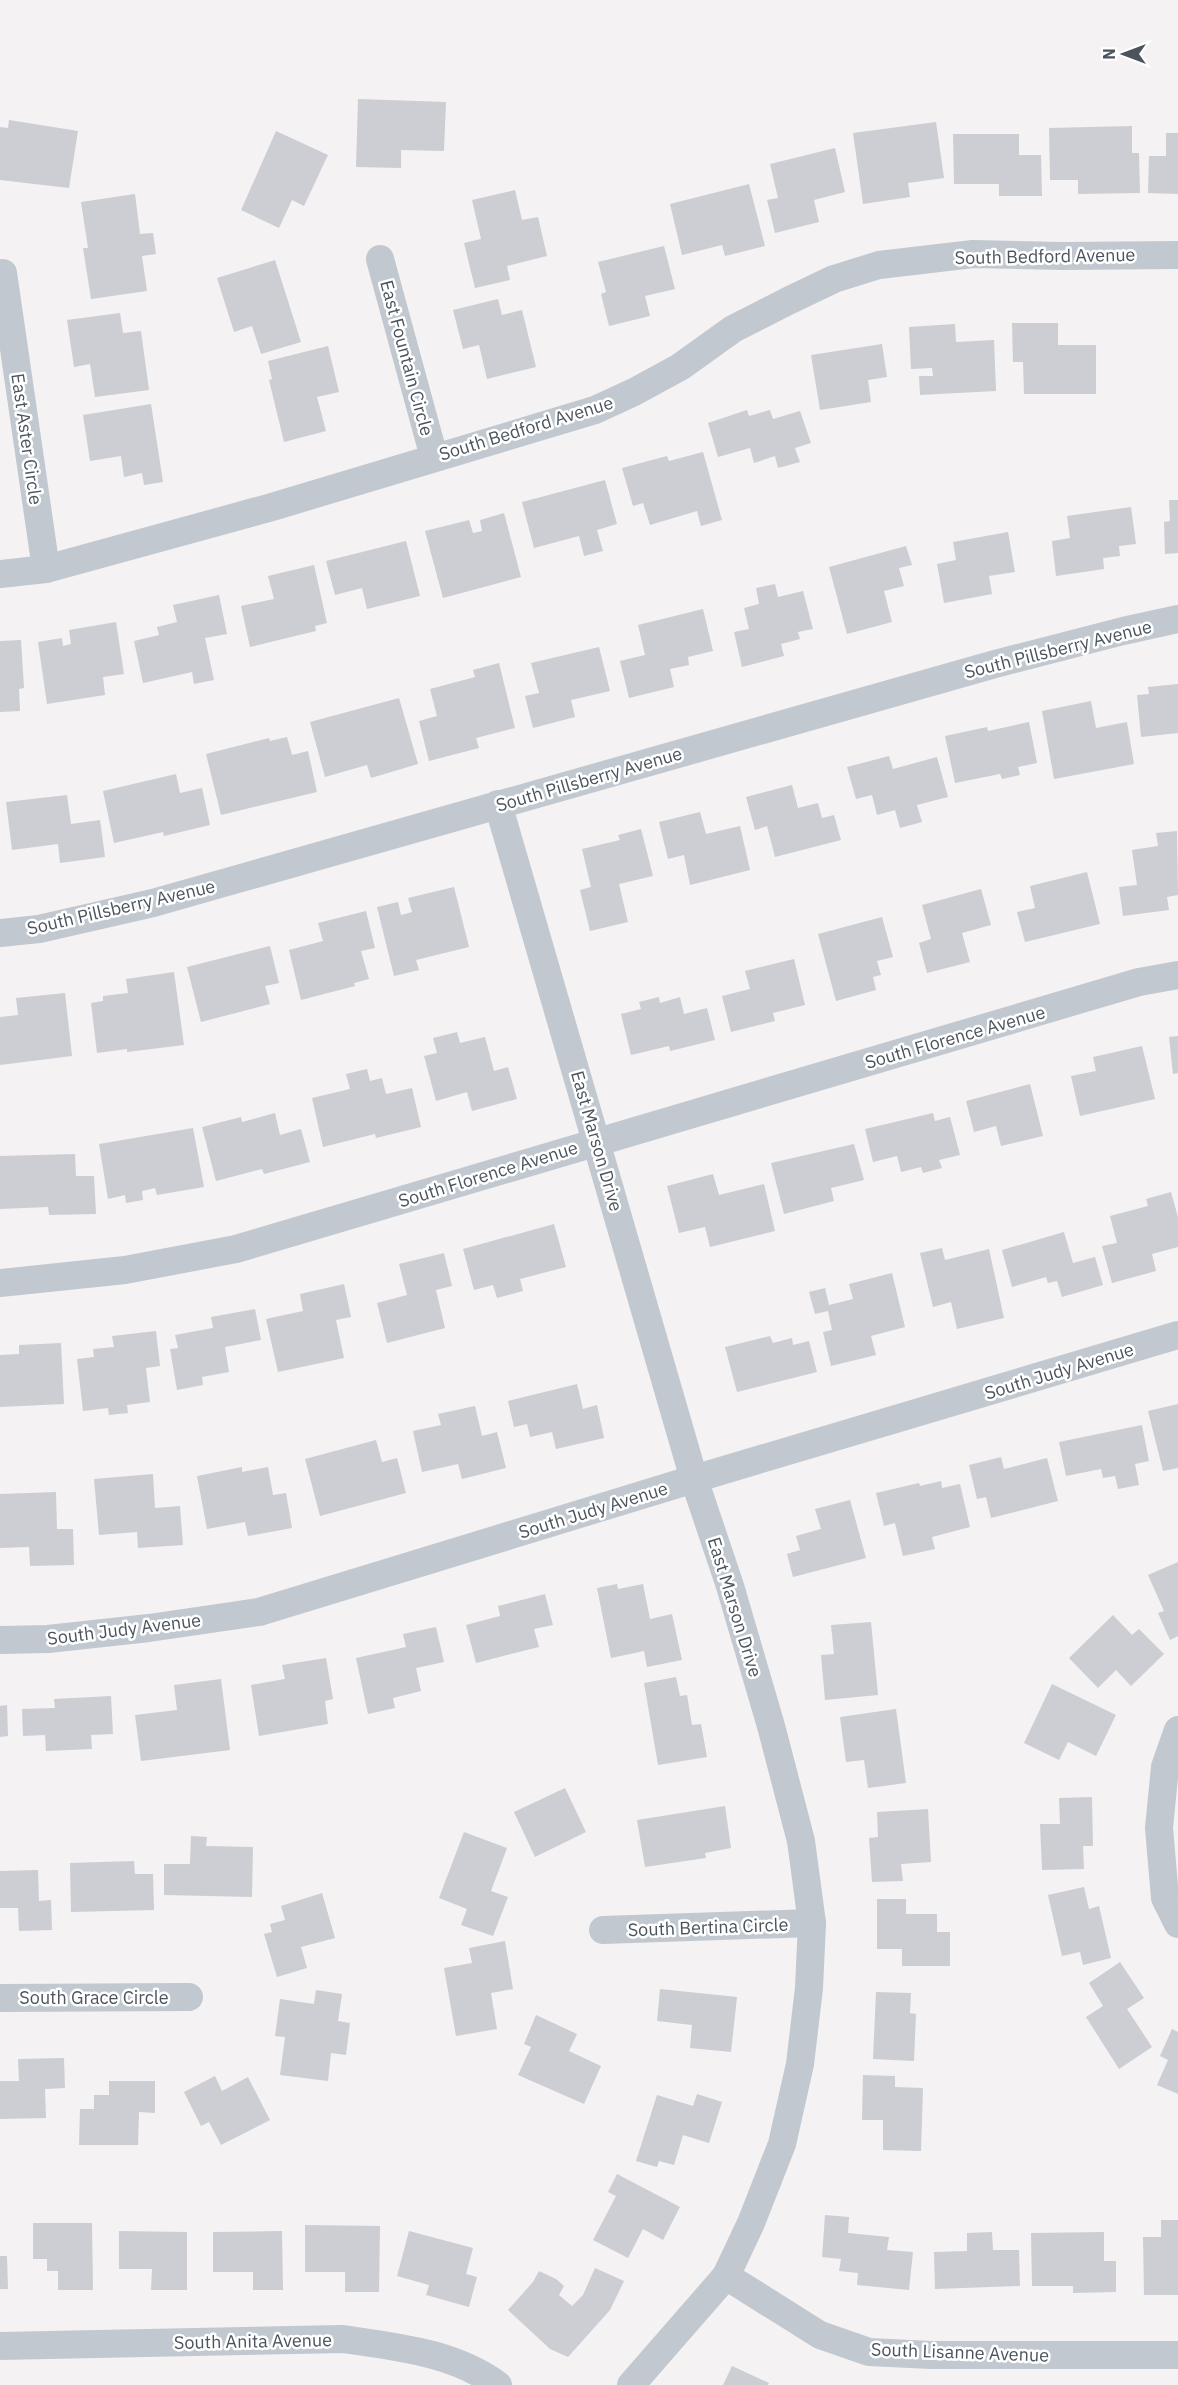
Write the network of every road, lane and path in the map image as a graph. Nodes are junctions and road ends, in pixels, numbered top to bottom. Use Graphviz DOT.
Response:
graph roads {
  1 [pos="1178,255"];
  2 [pos="380,259"];
  3 [pos="3,273"];
  4 [pos="434,457"];
  5 [pos="46,569"];
  6 [pos="0,574"];
  7 [pos="1178,619"];
  8 [pos="498,804"];
  9 [pos="0,933"];
  10 [pos="1178,975"];
  11 [pos="597,1142"];
  12 [pos="0,1283"];
  13 [pos="1178,1335"];
  14 [pos="694,1479"];
  15 [pos="0,1640"];
  16 [pos="1178,1730"];
  17 [pos="812,1923"];
  18 [pos="1178,1924"];
  19 [pos="603,1930"];
  20 [pos="189,1997"];
  21 [pos="0,1998"];
  22 [pos="726,2276"];
  23 [pos="0,2346"];
  24 [pos="1178,2355"];
  25 [pos="498,2385"];
  26 [pos="631,2385"];
  1 -- 4 [label="street, South Bedford Avenue"];
  2 -- 4 [label="street, East Fountain Circle"];
  3 -- 5 [label="street, East Aster Circle"];
  4 -- 5 [label="street, South Bedford Avenue"];
  5 -- 6 [label="street, South Bedford Avenue"];
  7 -- 8 [label="street, South Pillsberry Avenue"];
  8 -- 9 [label="street, South Pillsberry Avenue"];
  8 -- 11 [label="street, East Marson Drive"];
  10 -- 11 [label="street, South Florence Avenue"];
  11 -- 12 [label="street, South Florence Avenue"];
  11 -- 14 [label="street, East Marson Drive"];
  13 -- 14 [label="street, South Judy Avenue"];
  14 -- 15 [label="street, South Judy Avenue"];
  14 -- 17 [label="street, East Marson Drive"];
  16 -- 18 [label="street"];
  17 -- 19 [label="street, South Bertina Circle"];
  17 -- 22 [label="street, East Marson Drive"];
  20 -- 21 [label="street, South Grace Circle"];
  22 -- 24 [label="street, South Lisanne Avenue"];
  22 -- 26 [label="street, East Marson Drive"];
  23 -- 25 [label="street, South Anita Avenue"];
}
